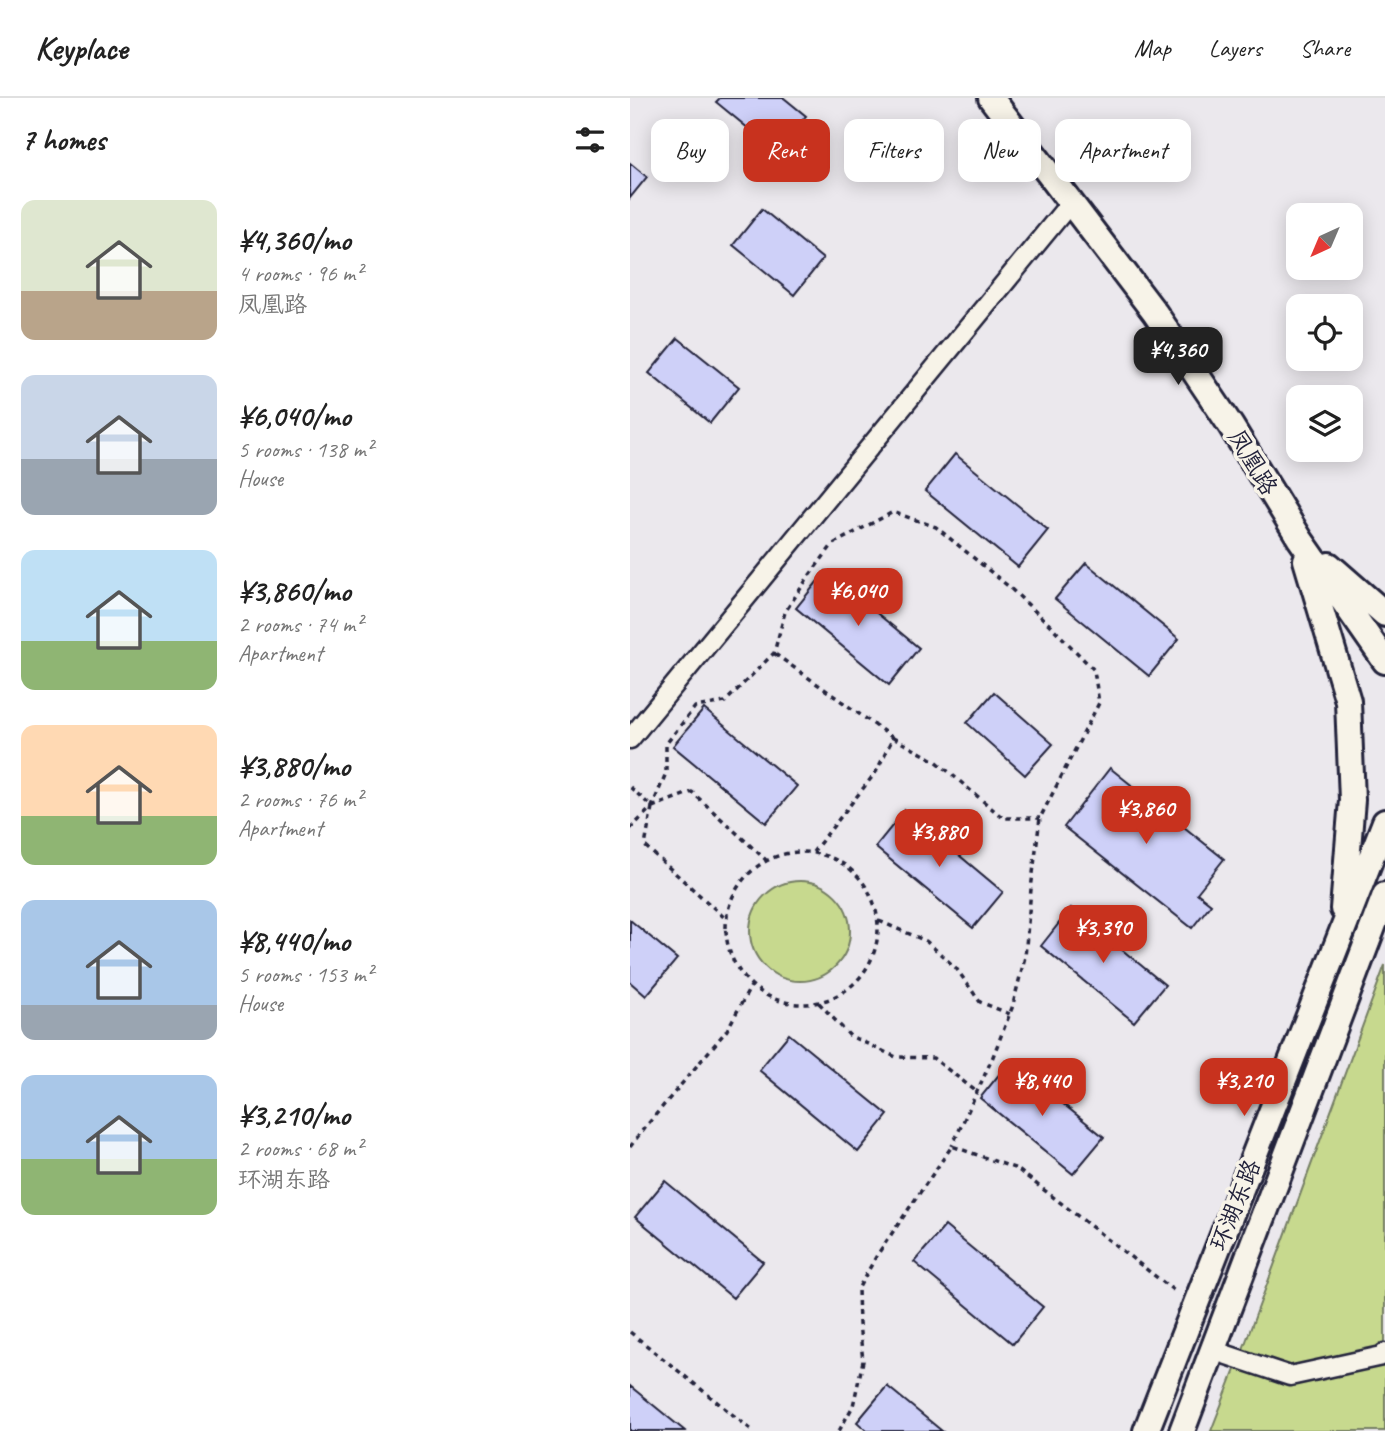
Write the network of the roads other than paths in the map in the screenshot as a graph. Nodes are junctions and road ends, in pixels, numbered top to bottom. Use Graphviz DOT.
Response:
graph roads {
  1 [pos="991,98"];
  2 [pos="1072,202"];
  3 [pos="1300,539"];
  4 [pos="1385,614"];
  5 [pos="1385,661"];
  6 [pos="630,739"];
  7 [pos="1385,822"];
  8 [pos="1385,895"];
  9 [pos="1385,907"];
  10 [pos="1370,932"];
  11 [pos="1340,938"];
  12 [pos="1212,1350"];
  13 [pos="1385,1353"];
  14 [pos="1146,1431"];
  15 [pos="1182,1431"];
  1 -- 2 [label="main road, 凤凰路"];
  2 -- 3 [label="main road, 凤凰路"];
  2 -- 6 [label="street"];
  3 -- 4 [label="main road"];
  3 -- 5 [label="main road, 凤凰路"];
  3 -- 11 [label="main road"];
  7 -- 11 [label="main road, 环湖东路"];
  8 -- 10 [label="main road, 环湖东路"];
  9 -- 10 [label="main road"];
  10 -- 12 [label="main road, 环湖东路"];
  11 -- 14 [label="main road, 环湖东路"];
  12 -- 13 [label="street"];
  12 -- 15 [label="main road, 环湖东路"];
}
